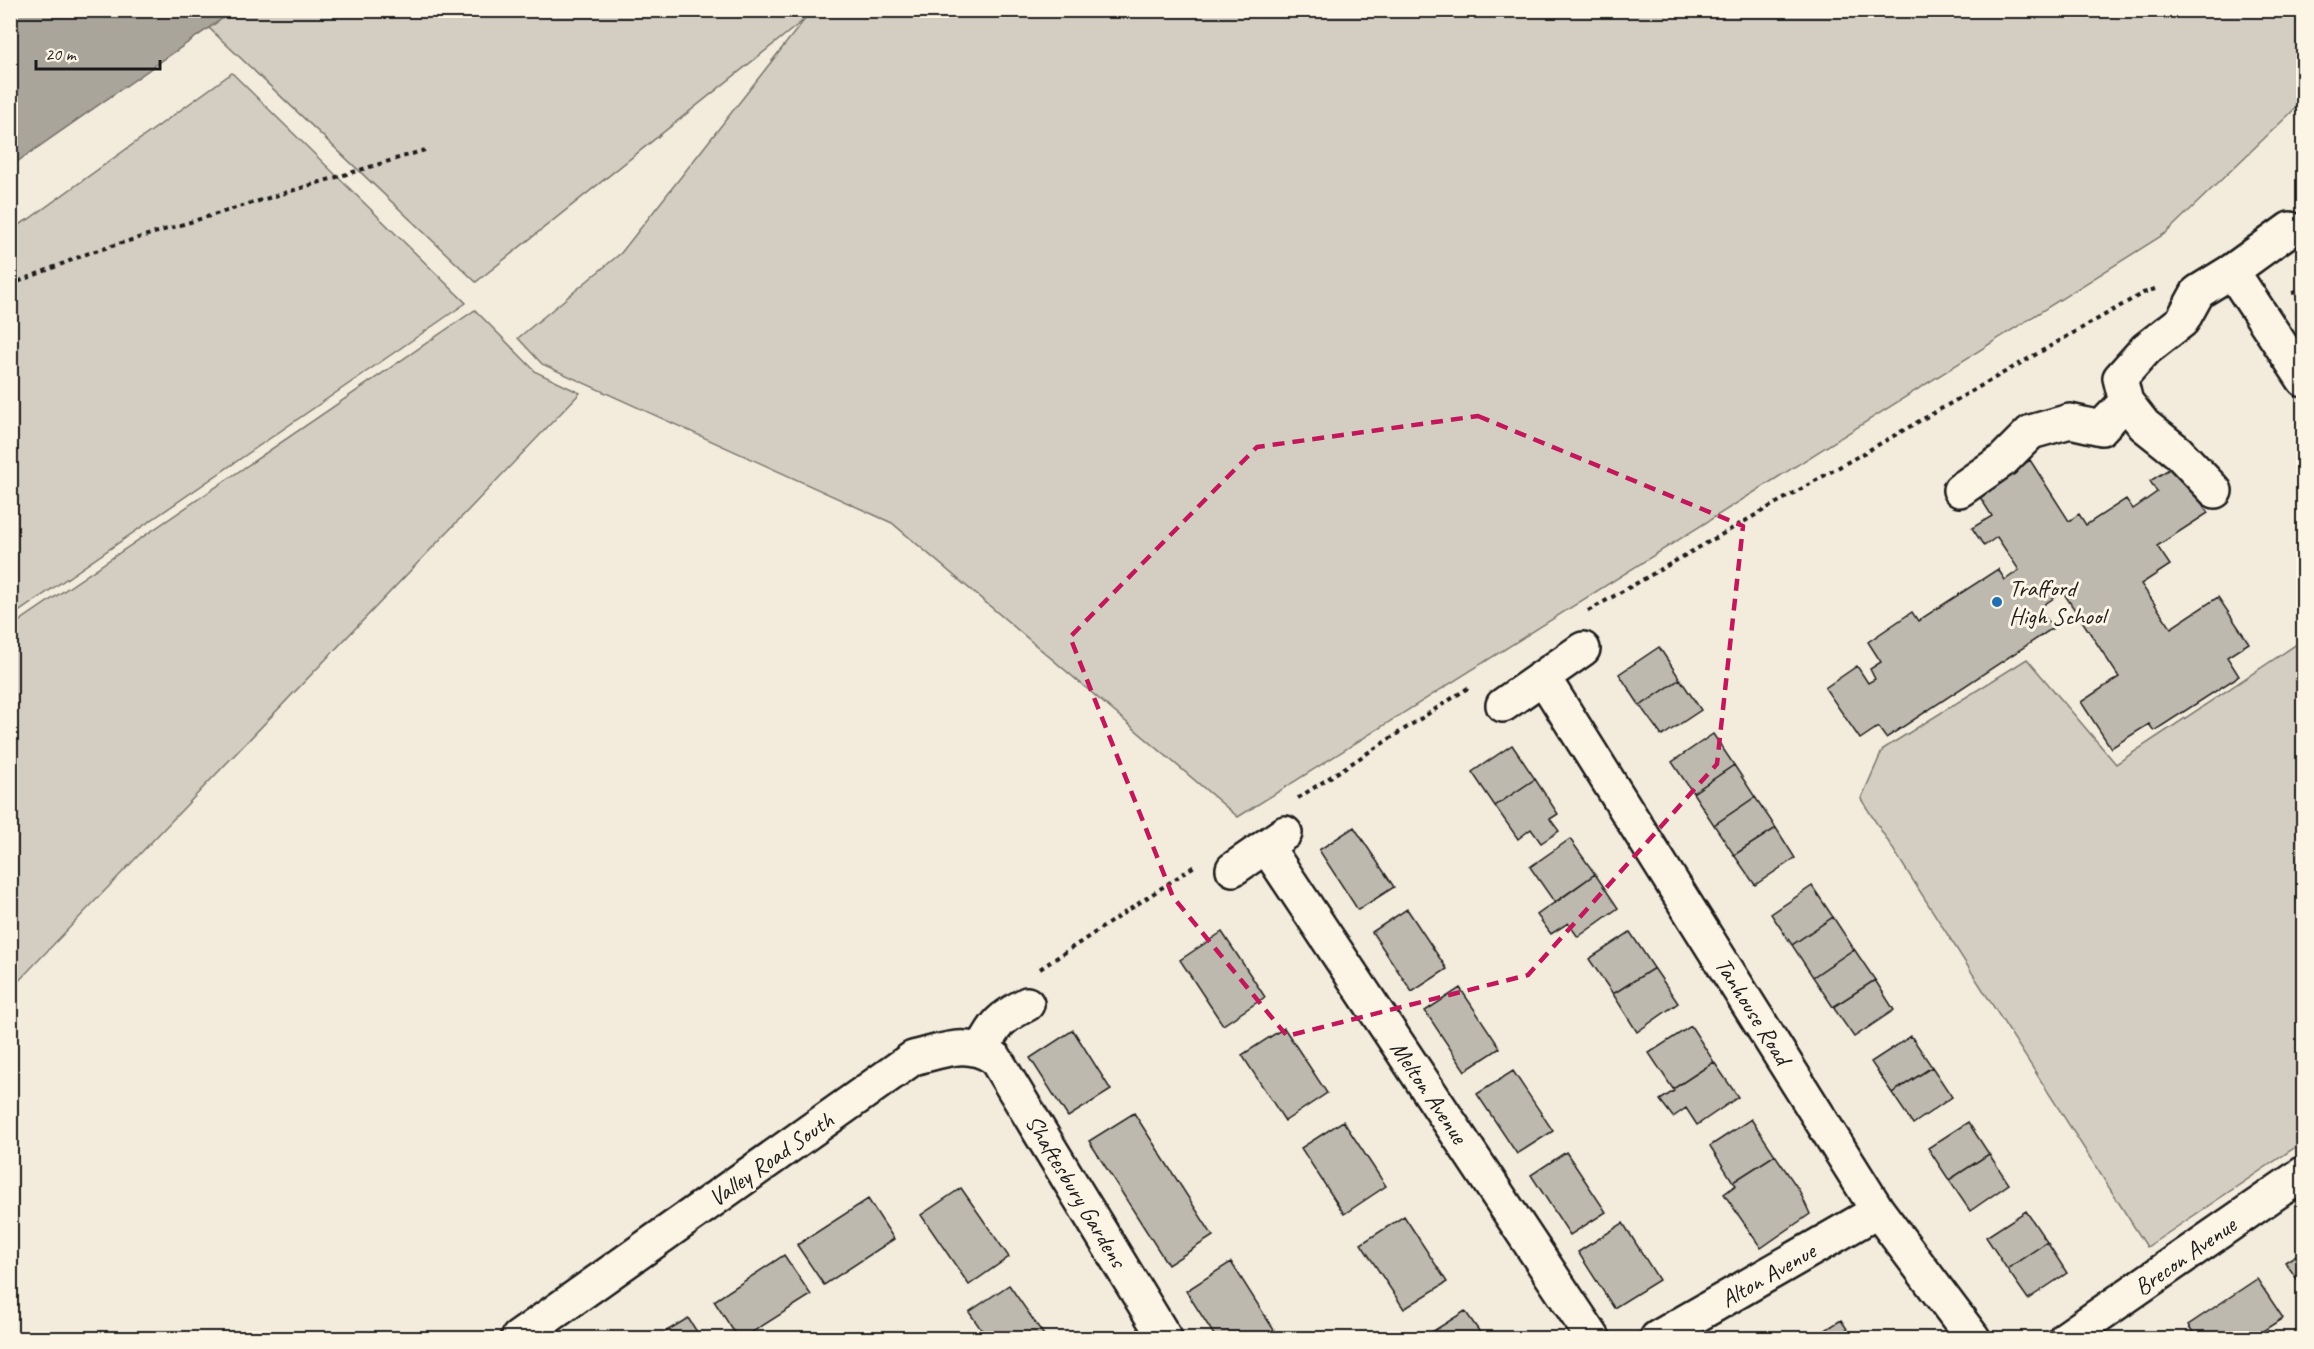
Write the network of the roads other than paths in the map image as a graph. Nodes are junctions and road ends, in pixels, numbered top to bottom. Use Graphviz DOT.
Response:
graph roads {
  1 [pos="2290,229"];
  2 [pos="2232,271"];
  3 [pos="2304,380"];
  4 [pos="2126,402"];
  5 [pos="1960,490"];
  6 [pos="2215,491"];
  7 [pos="1583,649"];
  8 [pos="1543,677"];
  9 [pos="1503,705"];
  10 [pos="1233,869"];
  11 [pos="1027,1004"];
  12 [pos="982,1049"];
  13 [pos="2304,1173"];
  14 [pos="1878,1211"];
  15 [pos="518,1338"];
  16 [pos="1165,1338"];
  17 [pos="1593,1338"];
  18 [pos="1657,1338"];
  19 [pos="1973,1338"];
  20 [pos="2066,1338"];
  1 -- 2 [label="street"];
  2 -- 3 [label="street"];
  2 -- 4 [label="street"];
  4 -- 5 [label="street"];
  4 -- 6 [label="street"];
  7 -- 8 [label="street"];
  8 -- 9 [label="street"];
  8 -- 14 [label="street, Tanhouse Road"];
  10 -- 17 [label="street, Melton Avenue"];
  11 -- 12 [label="street"];
  12 -- 15 [label="street, Valley Road South"];
  12 -- 16 [label="street, Shaftesbury Gardens"];
  13 -- 20 [label="street, Brecon Avenue"];
  14 -- 18 [label="street, Alton Avenue"];
  14 -- 19 [label="street, Tanhouse Road"];
}
